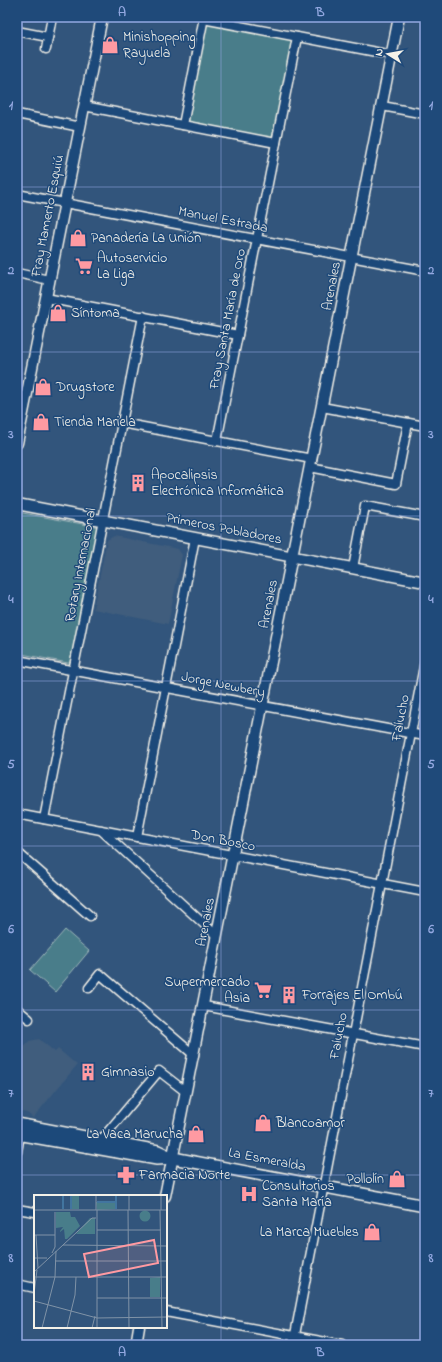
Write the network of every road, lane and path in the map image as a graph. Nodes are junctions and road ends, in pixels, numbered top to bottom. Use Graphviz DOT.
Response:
graph roads {
  1 [pos="52,17"];
  2 [pos="102,17"];
  3 [pos="399,17"];
  4 [pos="204,18"];
  5 [pos="17,31"];
  6 [pos="48,37"];
  7 [pos="297,37"];
  8 [pos="46,49"];
  9 [pos="392,55"];
  10 [pos="84,106"];
  11 [pos="382,106"];
  12 [pos="17,114"];
  13 [pos="425,114"];
  14 [pos="183,125"];
  15 [pos="80,127"];
  16 [pos="276,142"];
  17 [pos="17,194"];
  18 [pos="65,203"];
  19 [pos="257,239"];
  20 [pos="352,257"];
  21 [pos="425,271"];
  22 [pos="17,274"];
  23 [pos="49,280"];
  24 [pos="46,298"];
  25 [pos="143,316"];
  26 [pos="238,335"];
  27 [pos="322,407"];
  28 [pos="122,423"];
  29 [pos="408,423"];
  30 [pos="425,426"];
  31 [pos="18,436"];
  32 [pos="217,441"];
  33 [pos="311,463"];
  34 [pos="17,504"];
  35 [pos="425,517"];
  36 [pos="103,520"];
  37 [pos="195,538"];
  38 [pos="293,556"];
  39 [pos="353,568"];
  40 [pos="425,582"];
  41 [pos="17,660"];
  42 [pos="425,661"];
  43 [pos="73,670"];
  44 [pos="166,688"];
  45 [pos="263,706"];
  46 [pos="411,734"];
  47 [pos="425,736"];
  48 [pos="17,814"];
  49 [pos="44,819"];
  50 [pos="101,830"];
  51 [pos="137,837"];
  52 [pos="17,852"];
  53 [pos="233,856"];
  54 [pos="382,884"];
  55 [pos="425,892"];
  56 [pos="90,916"];
  57 [pos="217,936"];
  58 [pos="89,988"];
  59 [pos="204,1006"];
  60 [pos="17,1009"];
  61 [pos="28,1019"];
  62 [pos="353,1034"];
  63 [pos="425,1048"];
  64 [pos="194,1055"];
  65 [pos="186,1092"];
  66 [pos="18,1131"];
  67 [pos="101,1140"];
  68 [pos="17,1152"];
  69 [pos="173,1158"];
  70 [pos="323,1186"];
  71 [pos="165,1195"];
  72 [pos="425,1206"];
  73 [pos="17,1209"];
  74 [pos="34,1212"];
  75 [pos="17,1284"];
  76 [pos="34,1288"];
  77 [pos="167,1312"];
  78 [pos="139,1328"];
  79 [pos="294,1336"];
  80 [pos="136,1345"];
  81 [pos="293,1345"];
  82 [pos="342,1345"];
  1 -- 6 [label="street"];
  2 -- 10 [label="street, Fray Mamerto Esquiú"];
  3 -- 9 [label="street, Arenales"];
  4 -- 7 [label="street"];
  4 -- 14 [label="street"];
  5 -- 6 [label="street"];
  6 -- 8 [label="street"];
  7 -- 9 [label="street"];
  7 -- 16 [label="street, Fray Santa María de Oro"];
  9 -- 11 [label="street, Arenales"];
  10 -- 14 [label="street"];
  10 -- 15 [label="street, Fray Mamerto Esquiú"];
  11 -- 13 [label="street"];
  11 -- 20 [label="street, Arenales"];
  12 -- 15 [label="street"];
  14 -- 16 [label="street"];
  15 -- 18 [label="street, Fray Mamerto Esquiú"];
  16 -- 19 [label="street, Fray Santa María de Oro"];
  17 -- 18 [label="street, Manuel Estrada"];
  18 -- 19 [label="street, Manuel Estrada"];
  18 -- 23 [label="street, Fray Mamerto Esquiú"];
  19 -- 20 [label="street, Manuel Estrada"];
  19 -- 26 [label="street, Fray Santa María de Oro"];
  20 -- 21 [label="street, Manuel Estrada"];
  20 -- 27 [label="street, Arenales"];
  22 -- 23 [label="street"];
  23 -- 24 [label="street, Fray Mamerto Esquiú"];
  24 -- 25 [label="street"];
  24 -- 31 [label="street, Fray Mamerto Esquiú"];
  25 -- 26 [label="street"];
  25 -- 28 [label="street, Rotary Internacional"];
  26 -- 32 [label="street, Fray Santa María de Oro"];
  27 -- 29 [label="street"];
  27 -- 33 [label="street, Arenales"];
  28 -- 32 [label="street"];
  28 -- 36 [label="street, Rotary Internacional"];
  29 -- 30 [label="street"];
  29 -- 33 [label="street"];
  32 -- 33 [label="street"];
  33 -- 38 [label="street, Arenales"];
  34 -- 36 [label="street, Primeros Pobladores"];
  35 -- 39 [label="street"];
  36 -- 37 [label="street, Primeros Pobladores"];
  36 -- 43 [label="street, Rotary Internacional"];
  37 -- 38 [label="street, Primeros Pobladores"];
  37 -- 44 [label="street"];
  38 -- 39 [label="street, Primeros Pobladores"];
  38 -- 45 [label="street, Arenales"];
  39 -- 40 [label="street, Primeros Pobladores"];
  41 -- 43 [label="street, Jorge Newbery"];
  42 -- 46 [label="street, Falucho"];
  43 -- 44 [label="street, Jorge Newbery"];
  43 -- 49 [label="street, Rotary Internacional"];
  44 -- 45 [label="street, Jorge Newbery"];
  44 -- 51 [label="street"];
  45 -- 46 [label="street, Jorge Newbery"];
  45 -- 53 [label="street, Arenales"];
  46 -- 47 [label="street, Jorge Newbery"];
  46 -- 54 [label="street, Falucho"];
  48 -- 49 [label="street, Don Bosco"];
  49 -- 50 [label="street, Don Bosco"];
  50 -- 51 [label="street, Don Bosco"];
  50 -- 57 [label="street"];
  51 -- 53 [label="street, Don Bosco"];
  52 -- 56 [label="street"];
  53 -- 54 [label="street, Don Bosco"];
  53 -- 57 [label="street, Arenales"];
  54 -- 55 [label="street, Don Bosco"];
  54 -- 62 [label="street, Falucho"];
  57 -- 59 [label="street, Arenales"];
  58 -- 64 [label="street"];
  59 -- 62 [label="street"];
  59 -- 64 [label="street, Arenales"];
  60 -- 61 [label="street"];
  62 -- 63 [label="street"];
  62 -- 70 [label="street, Falucho"];
  64 -- 65 [label="street, Arenales"];
  65 -- 67 [label="street"];
  65 -- 69 [label="street, Arenales"];
  66 -- 67 [label="main road, La Esmeralda"];
  66 -- 68 [label="street"];
  66 -- 69 [label="main road, La Esmeralda"];
  67 -- 69 [label="main road, La Esmeralda"];
  69 -- 70 [label="main road, La Esmeralda"];
  69 -- 71 [label="street, Arenales"];
  70 -- 72 [label="main road, La Esmeralda"];
  70 -- 79 [label="street, Falucho"];
  73 -- 74 [label="street"];
  75 -- 76 [label="street"];
  77 -- 79 [label="street"];
  78 -- 80 [label="street"];
  79 -- 81 [label="street, Falucho"];
  79 -- 82 [label="street"];
}
